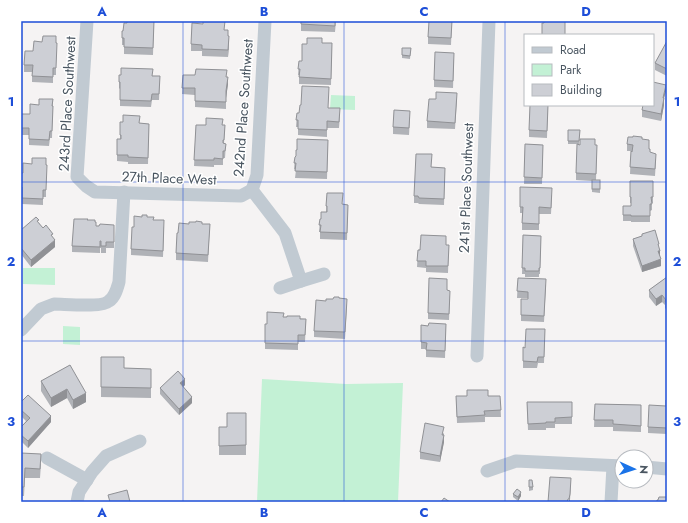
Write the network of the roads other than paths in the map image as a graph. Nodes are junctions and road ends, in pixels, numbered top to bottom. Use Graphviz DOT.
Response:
graph roads {
  1 [pos="87,21"];
  2 [pos="264,21"];
  3 [pos="488,21"];
  4 [pos="86,186"];
  5 [pos="252,190"];
  6 [pos="124,192"];
  7 [pos="324,274"];
  8 [pos="301,281"];
  9 [pos="280,288"];
  10 [pos="21,330"];
  11 [pos="477,356"];
  12 [pos="140,441"];
  13 [pos="47,458"];
  14 [pos="614,466"];
  15 [pos="654,468"];
  16 [pos="667,468"];
  17 [pos="487,471"];
  18 [pos="87,480"];
  19 [pos="614,489"];
  20 [pos="78,502"];
  21 [pos="612,502"];
  1 -- 4 [label="street, 243rd Place Southwest"];
  2 -- 5 [label="street, 242nd Place Southwest"];
  3 -- 11 [label="street, 241st Place Southwest"];
  4 -- 6 [label="street, 27th Place West"];
  5 -- 6 [label="street, 27th Place West"];
  5 -- 8 [label="street, 242nd Place Southwest"];
  6 -- 10 [label="street"];
  7 -- 8 [label="street"];
  8 -- 9 [label="street"];
  12 -- 18 [label="street"];
  13 -- 18 [label="street"];
  14 -- 17 [label="street"];
  15 -- 16 [label="street"];
  18 -- 20 [label="street"];
  19 -- 21 [label="street"];
}
